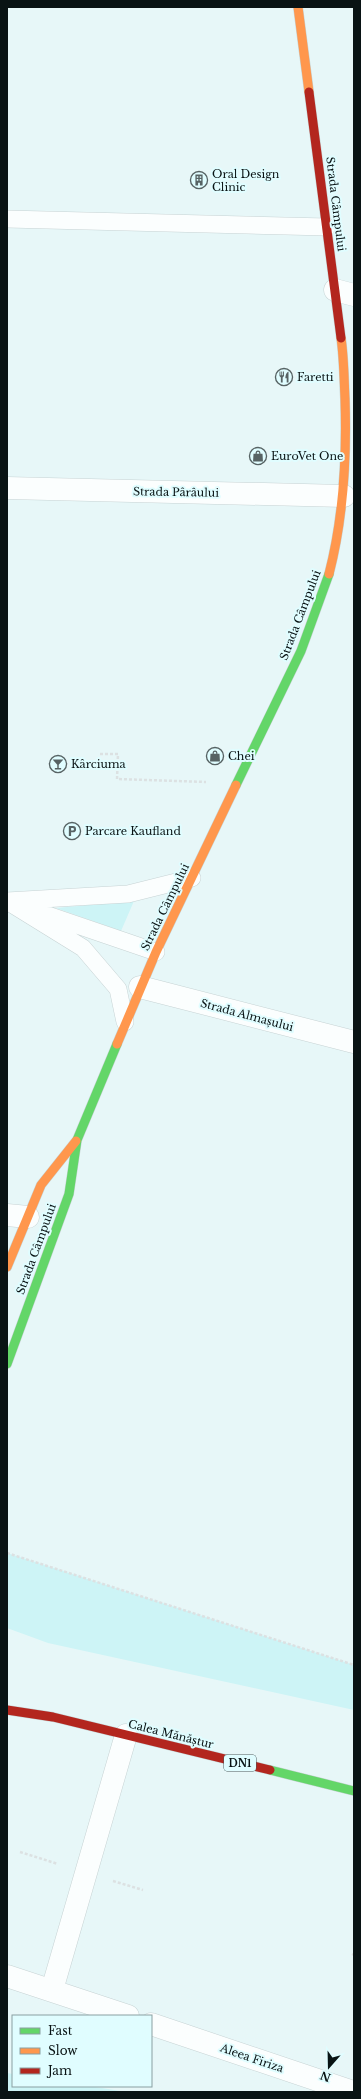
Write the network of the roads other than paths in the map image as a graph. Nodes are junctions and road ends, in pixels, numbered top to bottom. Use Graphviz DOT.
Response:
graph roads {
  1 [pos="298,7"];
  2 [pos="7,218"];
  3 [pos="327,227"];
  4 [pos="345,293"];
  5 [pos="7,488"];
  6 [pos="344,496"];
  7 [pos="192,878"];
  8 [pos="7,901"];
  9 [pos="156,952"];
  10 [pos="140,987"];
  11 [pos="126,1022"];
  12 [pos="354,1042"];
  13 [pos="77,1140"];
  14 [pos="17,1216"];
  15 [pos="7,1267"];
  16 [pos="7,1364"];
  17 [pos="18,1702"];
  18 [pos="7,1710"];
  19 [pos="53,1717"];
  20 [pos="7,1718"];
  21 [pos="88,1725"];
  22 [pos="126,1735"];
  23 [pos="354,1791"];
  24 [pos="7,1976"];
  25 [pos="52,1990"];
  26 [pos="125,2015"];
  27 [pos="152,2024"];
  28 [pos="353,2092"];
  1 -- 3 [label="main road, Strada Câmpului"];
  2 -- 3 [label="lane"];
  3 -- 4 [label="main road, Strada Câmpului"];
  4 -- 6 [label="main road, Strada Câmpului"];
  5 -- 6 [label="street, Strada Pârâului"];
  6 -- 7 [label="main road, Strada Câmpului"];
  7 -- 8 [label="lane"];
  7 -- 9 [label="main road, Strada Câmpului"];
  8 -- 9 [label="lane"];
  8 -- 11 [label="lane"];
  9 -- 10 [label="main road, Strada Câmpului"];
  10 -- 11 [label="main road, Strada Câmpului"];
  10 -- 12 [label="street, Strada Almașului"];
  11 -- 13 [label="main road, Strada Câmpului"];
  13 -- 14 [label="main road, Strada Câmpului"];
  13 -- 16 [label="main road, Strada Câmpului"];
  14 -- 15 [label="main road, Strada Câmpului"];
  17 -- 19 [label="main road, Calea Mănăștur / DN1"];
  18 -- 19 [label="main road, Calea Mănăștur / DN1"];
  19 -- 21 [label="main road, Calea Mănăștur / DN1"];
  20 -- 21 [label="main road"];
  21 -- 22 [label="main road, Calea Mănăștur / DN1"];
  22 -- 23 [label="main road, Calea Mănăștur / DN1"];
  22 -- 25 [label="street"];
  24 -- 25 [label="street"];
  25 -- 26 [label="street"];
  27 -- 28 [label="street, Aleea Firiza"];
}
